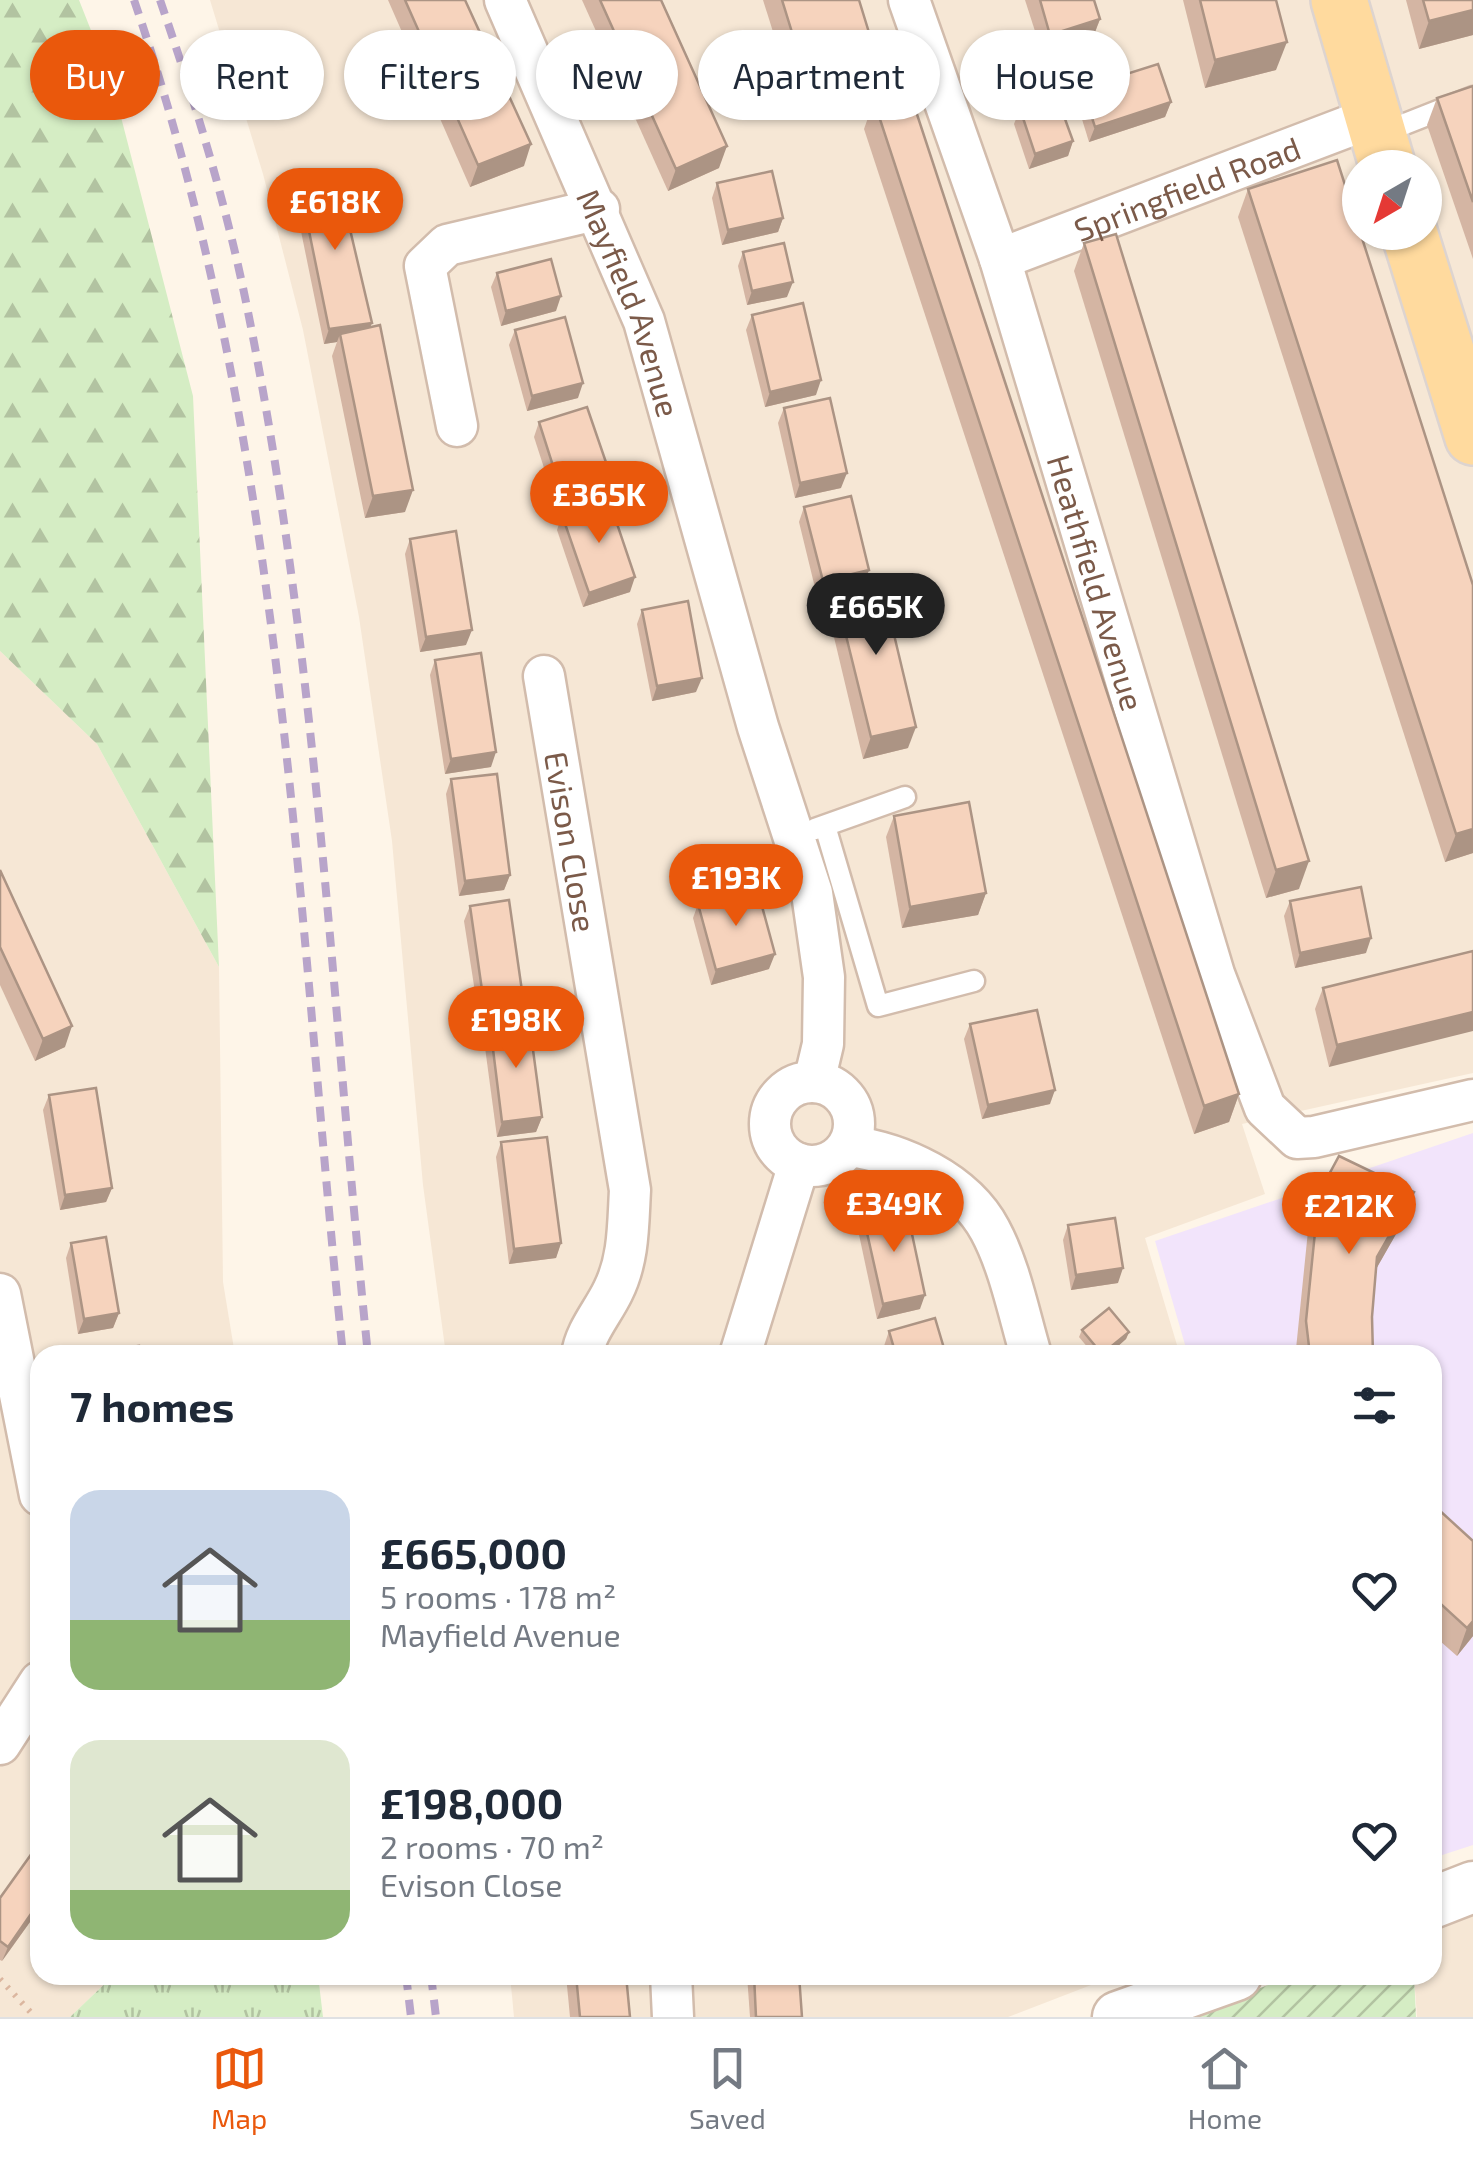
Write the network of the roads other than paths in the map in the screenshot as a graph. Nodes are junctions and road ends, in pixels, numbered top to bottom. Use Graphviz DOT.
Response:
graph roads {
  1 [pos="505,0"];
  2 [pos="910,0"];
  3 [pos="1339,0"];
  4 [pos="1473,97"];
  5 [pos="1380,140"];
  6 [pos="599,209"];
  7 [pos="1415,250"];
  8 [pos="1000,259"];
  9 [pos="457,426"];
  10 [pos="1473,437"];
  11 [pos="544,676"];
  12 [pos="905,798"];
  13 [pos="809,831"];
  14 [pos="974,981"];
  15 [pos="814,1082"];
  16 [pos="1473,1100"];
  17 [pos="849,1146"];
  18 [pos="799,1164"];
  19 [pos="1,1306"];
  20 [pos="584,1345"];
  21 [pos="743,1345"];
  22 [pos="1028,1345"];
  23 [pos="30,1446"];
  24 [pos="30,1698"];
  25 [pos="0,1744"];
  26 [pos="1473,1887"];
  27 [pos="1442,1899"];
  28 [pos="671,1985"];
  29 [pos="1208,1985"];
  30 [pos="673,2017"];
  31 [pos="1118,2017"];
  1 -- 6 [label="street, Mayfield Avenue"];
  2 -- 8 [label="street, Heathfield Avenue"];
  3 -- 5 [label="main road"];
  4 -- 5 [label="lane"];
  5 -- 8 [label="street, Springfield Road"];
  6 -- 9 [label="street"];
  6 -- 13 [label="street, Mayfield Avenue"];
  7 -- 10 [label="main road"];
  8 -- 16 [label="street, Heathfield Avenue"];
  11 -- 20 [label="street, Evison Close"];
  12 -- 13 [label="lane"];
  13 -- 14 [label="lane"];
  13 -- 15 [label="street, Mayfield Avenue"];
  15 -- 17 [label="street"];
  15 -- 18 [label="street"];
  17 -- 18 [label="street"];
  17 -- 22 [label="street"];
  18 -- 21 [label="street"];
  19 -- 23 [label="street"];
  24 -- 25 [label="street"];
  26 -- 27 [label="street"];
  28 -- 30 [label="street"];
  29 -- 31 [label="street"];
}
